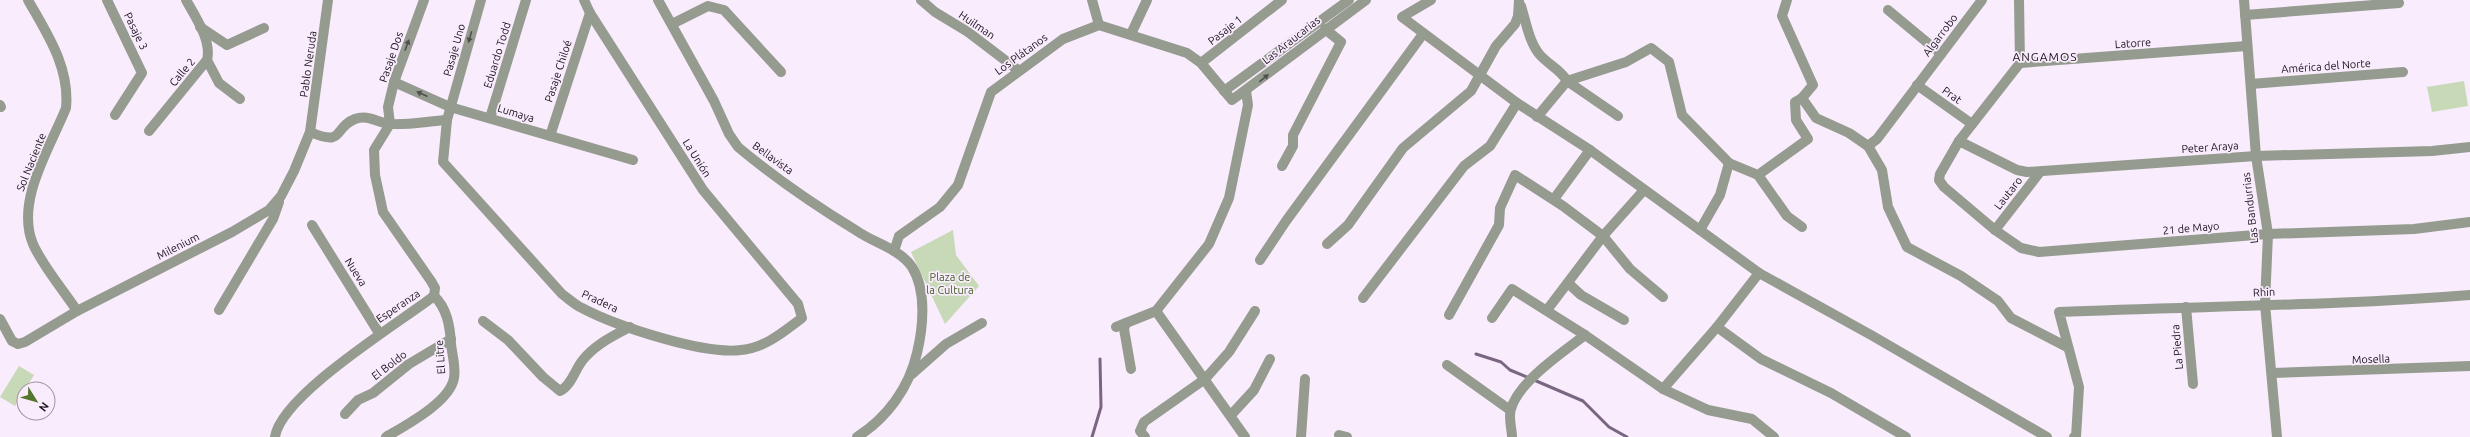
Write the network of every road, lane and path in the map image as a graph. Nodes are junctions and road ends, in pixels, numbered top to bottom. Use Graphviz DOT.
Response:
graph roads {
  1 [pos="28,0"];
  2 [pos="107,0"];
  3 [pos="186,0"];
  4 [pos="328,0"];
  5 [pos="424,0"];
  6 [pos="481,0"];
  7 [pos="526,0"];
  8 [pos="584,0"];
  9 [pos="658,0"];
  10 [pos="921,0"];
  11 [pos="1092,0"];
  12 [pos="1147,0"];
  13 [pos="1282,0"];
  14 [pos="1349,0"];
  15 [pos="1366,0"];
  16 [pos="1431,0"];
  17 [pos="1519,0"];
  18 [pos="1787,0"];
  19 [pos="1982,0"];
  20 [pos="2019,0"];
  21 [pos="2244,0"];
  22 [pos="2400,3"];
  23 [pos="1335,5"];
  24 [pos="1888,10"];
  25 [pos="590,13"];
  26 [pos="2245,14"];
  27 [pos="672,24"];
  28 [pos="1098,25"];
  29 [pos="200,27"];
  30 [pos="264,28"];
  31 [pos="1325,29"];
  32 [pos="1131,34"];
  33 [pos="1423,34"];
  34 [pos="2247,46"];
  35 [pos="1941,54"];
  36 [pos="208,60"];
  37 [pos="1202,63"];
  38 [pos="2020,63"];
  39 [pos="1018,70"];
  40 [pos="781,72"];
  41 [pos="2403,72"];
  42 [pos="1480,76"];
  43 [pos="1567,81"];
  44 [pos="394,82"];
  45 [pos="2251,84"];
  46 [pos="1917,85"];
  47 [pos="1224,91"];
  48 [pos="1246,91"];
  49 [pos="1802,98"];
  50 [pos="240,99"];
  51 [pos="1517,103"];
  52 [pos="450,107"];
  53 [pos="115,115"];
  54 [pos="1618,116"];
  55 [pos="1537,117"];
  56 [pos="490,118"];
  57 [pos="447,120"];
  58 [pos="390,124"];
  59 [pos="1972,124"];
  60 [pos="149,131"];
  61 [pos="310,132"];
  62 [pos="550,136"];
  63 [pos="1959,141"];
  64 [pos="1868,146"];
  65 [pos="2470,146"];
  66 [pos="1590,150"];
  67 [pos="2256,156"];
  68 [pos="633,160"];
  69 [pos="1729,163"];
  70 [pos="1282,166"];
  71 [pos="2040,172"];
  72 [pos="1758,175"];
  73 [pos="1644,190"];
  74 [pos="281,196"];
  75 [pos="1554,199"];
  76 [pos="2470,222"];
  77 [pos="312,225"];
  78 [pos="1802,227"];
  79 [pos="1700,230"];
  80 [pos="1994,230"];
  81 [pos="2268,234"];
  82 [pos="1603,236"];
  83 [pos="1327,244"];
  84 [pos="894,251"];
  85 [pos="1260,260"];
  86 [pos="1760,273"];
  87 [pos="1568,283"];
  88 [pos="434,296"];
  89 [pos="2470,296"];
  90 [pos="1663,297"];
  91 [pos="1363,298"];
  92 [pos="2265,304"];
  93 [pos="2186,307"];
  94 [pos="219,310"];
  95 [pos="1547,310"];
  96 [pos="77,311"];
  97 [pos="1156,311"];
  98 [pos="1255,311"];
  99 [pos="1449,315"];
  100 [pos="802,318"];
  101 [pos="1492,318"];
  102 [pos="0,319"];
  103 [pos="1624,320"];
  104 [pos="483,321"];
  105 [pos="982,323"];
  106 [pos="630,327"];
  107 [pos="1717,327"];
  108 [pos="379,333"];
  109 [pos="1585,334"];
  110 [pos="451,339"];
  111 [pos="2067,347"];
  112 [pos="1270,359"];
  113 [pos="1447,365"];
  114 [pos="2470,366"];
  115 [pos="1131,369"];
  116 [pos="2272,373"];
  117 [pos="909,377"];
  118 [pos="1205,379"];
  119 [pos="1305,379"];
  120 [pos="2193,384"];
  121 [pos="1663,389"];
  122 [pos="1510,410"];
  123 [pos="346,414"];
  124 [pos="1231,415"];
  125 [pos="275,437"];
  126 [pos="386,437"];
  127 [pos="856,437"];
  128 [pos="1145,437"];
  129 [pos="1245,437"];
  130 [pos="1302,437"];
  131 [pos="1512,437"];
  132 [pos="1774,437"];
  133 [pos="1906,437"];
  134 [pos="2047,437"];
  135 [pos="2074,437"];
  136 [pos="2277,437"];
  1 -- 96 [label="street, Sol Naciente"];
  2 -- 53 [label="street, Pasaje 3"];
  3 -- 29 [label="street, Calle 2"];
  4 -- 61 [label="street, Pablo Neruda"];
  44 -- 5 [label="street, Pasaje Dos, one-way"];
  6 -- 52 [label="street, Pasaje Uno, one-way"];
  7 -- 56 [label="street, Eduardo Todd"];
  8 -- 25 [label="street, La Unión"];
  9 -- 27 [label="street, Bellavista"];
  10 -- 39 [label="street, Huilman"];
  11 -- 28 [label="street"];
  12 -- 32 [label="street"];
  13 -- 37 [label="street, Pasaje 1"];
  14 -- 23 [label="street"];
  15 -- 31 [label="street, Las Araucarias"];
  16 -- 33 [label="street"];
  17 -- 42 [label="street"];
  17 -- 43 [label="street"];
  18 -- 49 [label="street"];
  19 -- 35 [label="street, Algarrobo"];
  20 -- 38 [label="street"];
  21 -- 26 [label="street, Las Bandurrias"];
  22 -- 26 [label="street"];
  23 -- 47 [label="street"];
  24 -- 35 [label="street"];
  25 -- 62 [label="street, Pasaje Chiloé"];
  25 -- 100 [label="street, La Unión"];
  26 -- 34 [label="street, Las Bandurrias"];
  27 -- 40 [label="street"];
  27 -- 84 [label="street, Bellavista"];
  28 -- 32 [label="street"];
  28 -- 39 [label="street, Los Plátanos"];
  29 -- 30 [label="street"];
  29 -- 36 [label="street, Calle 2"];
  48 -- 31 [label="street, Las Araucarias, one-way"];
  31 -- 70 [label="street"];
  32 -- 37 [label="street"];
  33 -- 42 [label="street"];
  33 -- 85 [label="street"];
  34 -- 38 [label="street, Latorre"];
  34 -- 45 [label="street, Las Bandurrias"];
  35 -- 46 [label="street, Algarrobo"];
  36 -- 50 [label="street"];
  36 -- 60 [label="street, Calle 2"];
  37 -- 47 [label="street"];
  38 -- 59 [label="street"];
  39 -- 84 [label="street, Los Plátanos"];
  41 -- 45 [label="street, América del Norte"];
  42 -- 51 [label="street"];
  42 -- 83 [label="street"];
  43 -- 54 [label="street"];
  43 -- 55 [label="street"];
  43 -- 69 [label="street"];
  52 -- 44 [label="street, Lumaya, one-way"];
  44 -- 58 [label="street, Pasaje Dos"];
  45 -- 67 [label="street, Las Bandurrias"];
  46 -- 59 [label="street, Prat"];
  46 -- 64 [label="street, Algarrobo"];
  47 -- 48 [label="street, Las Araucarias"];
  48 -- 97 [label="street"];
  49 -- 64 [label="street"];
  49 -- 72 [label="street"];
  51 -- 55 [label="street"];
  51 -- 91 [label="street"];
  52 -- 56 [label="street, Lumaya"];
  52 -- 57 [label="street, Pradera"];
  55 -- 66 [label="street"];
  56 -- 62 [label="street, Lumaya"];
  57 -- 58 [label="street"];
  57 -- 106 [label="street, Pradera"];
  58 -- 61 [label="street"];
  58 -- 88 [label="street, Esperanza"];
  59 -- 63 [label="street"];
  61 -- 74 [label="street, Milenium"];
  62 -- 68 [label="street, Lumaya"];
  63 -- 71 [label="street, Peter Araya"];
  63 -- 80 [label="street, 21 de Mayo"];
  64 -- 111 [label="street"];
  65 -- 67 [label="street, Peter Araya"];
  66 -- 73 [label="street"];
  66 -- 75 [label="street"];
  67 -- 71 [label="street, Peter Araya"];
  67 -- 81 [label="street, Las Bandurrias"];
  69 -- 72 [label="street"];
  69 -- 79 [label="street"];
  71 -- 80 [label="street, Lautaro"];
  72 -- 78 [label="street"];
  73 -- 79 [label="street"];
  73 -- 82 [label="street"];
  74 -- 94 [label="street"];
  74 -- 96 [label="street, Milenium"];
  75 -- 82 [label="street"];
  75 -- 99 [label="street"];
  76 -- 81 [label="street, 21 de Mayo"];
  77 -- 108 [label="street, Nueva"];
  79 -- 86 [label="street"];
  80 -- 81 [label="street, 21 de Mayo"];
  81 -- 92 [label="street, Las Bandurrias"];
  82 -- 87 [label="street"];
  82 -- 90 [label="street"];
  84 -- 117 [label="street, Bellavista"];
  86 -- 107 [label="street"];
  86 -- 134 [label="street"];
  87 -- 95 [label="street"];
  87 -- 103 [label="street"];
  88 -- 108 [label="street, Esperanza"];
  88 -- 110 [label="street, El Litre"];
  89 -- 92 [label="street, Rhin"];
  92 -- 93 [label="street, Rhin"];
  92 -- 116 [label="street, Las Bandurrias"];
  93 -- 111 [label="street, Rhin"];
  93 -- 120 [label="street, La Piedra"];
  95 -- 101 [label="street"];
  95 -- 109 [label="street"];
  96 -- 102 [label="street, Milenium"];
  97 -- 115 [label="street"];
  97 -- 118 [label="street"];
  98 -- 118 [label="street"];
  100 -- 106 [label="street, Pradera"];
  104 -- 106 [label="street"];
  105 -- 117 [label="street"];
  107 -- 121 [label="street"];
  107 -- 133 [label="street"];
  108 -- 125 [label="street, Esperanza"];
  109 -- 121 [label="street"];
  109 -- 122 [label="street"];
  110 -- 123 [label="street, El Boldo"];
  110 -- 126 [label="street, El Litre"];
  111 -- 135 [label="street"];
  112 -- 124 [label="street"];
  113 -- 122 [label="street"];
  114 -- 116 [label="street, Mosella"];
  116 -- 136 [label="street, Las Bandurrias"];
  117 -- 127 [label="street"];
  118 -- 124 [label="street"];
  118 -- 128 [label="street"];
  119 -- 130 [label="street"];
  121 -- 132 [label="street"];
  122 -- 131 [label="street"];
  124 -- 129 [label="street"];
}
